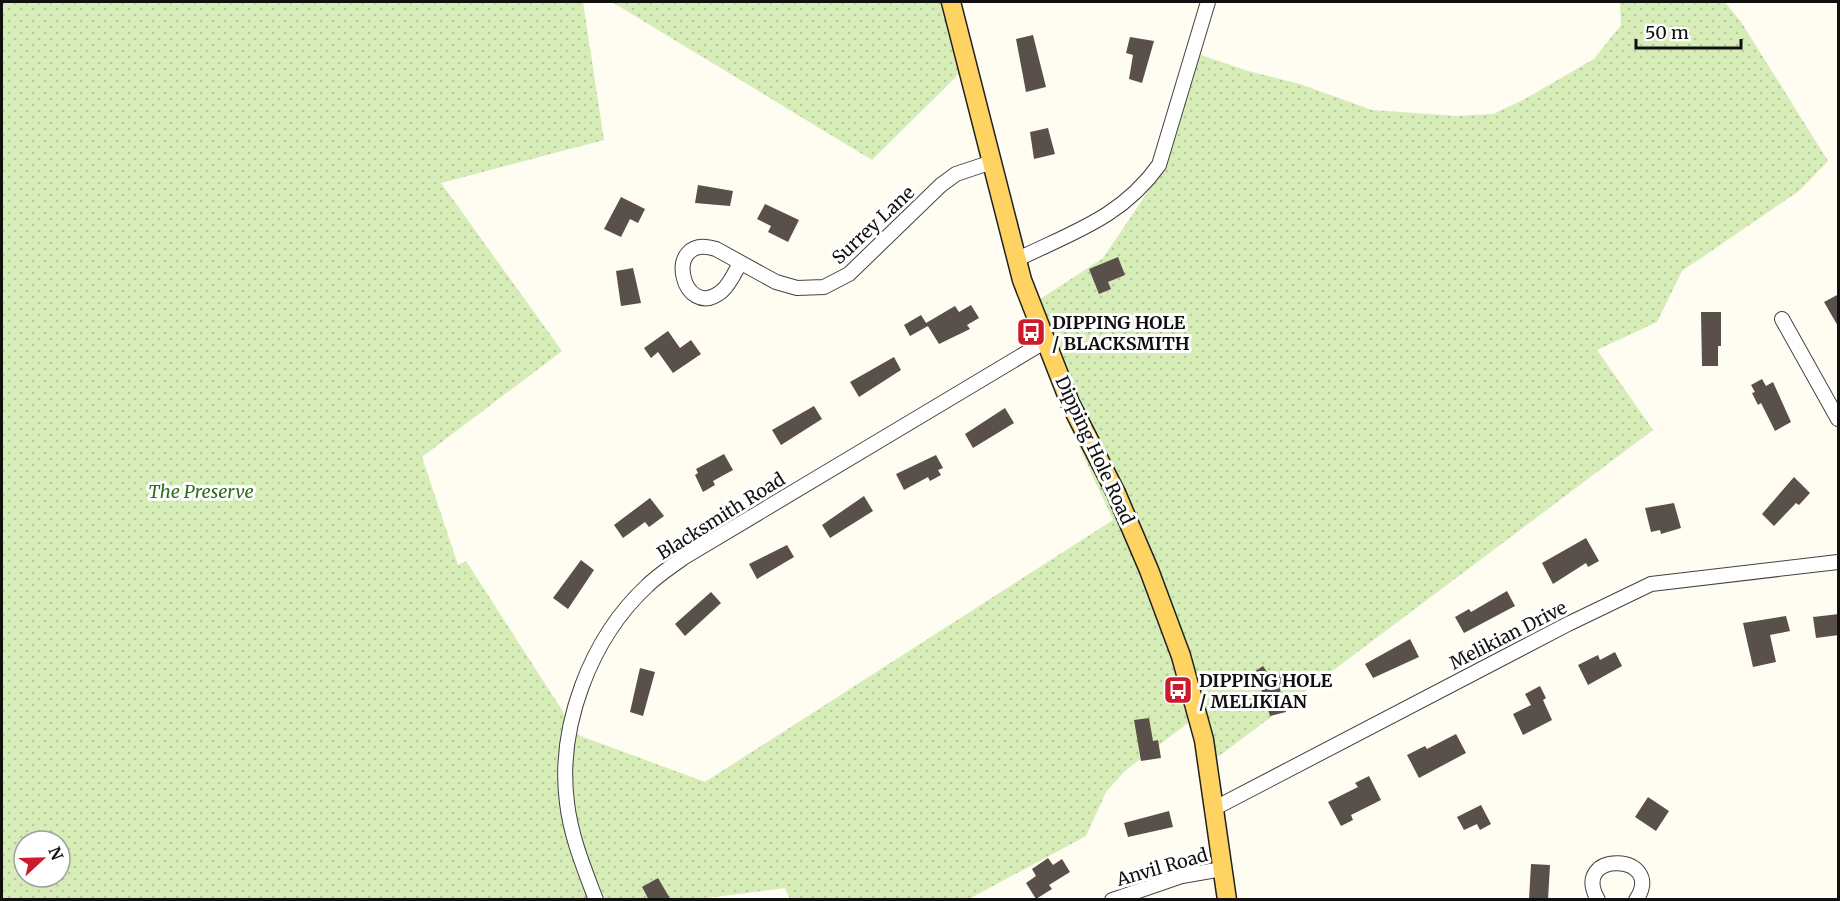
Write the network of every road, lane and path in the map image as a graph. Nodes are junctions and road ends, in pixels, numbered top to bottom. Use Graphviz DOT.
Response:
graph roads {
  1 [pos="951,2"];
  2 [pos="1208,2"];
  3 [pos="992,162"];
  4 [pos="1018,259"];
  5 [pos="740,263"];
  6 [pos="1782,319"];
  7 [pos="1046,341"];
  8 [pos="1839,418"];
  9 [pos="1839,562"];
  10 [pos="1215,808"];
  11 [pos="1222,868"];
  12 [pos="596,900"];
  13 [pos="1112,900"];
  14 [pos="1227,900"];
  15 [pos="1598,900"];
  16 [pos="1636,900"];
  1 -- 3 [label="main road, Dipping Hole Road"];
  2 -- 4 [label="street"];
  3 -- 4 [label="main road, Dipping Hole Road"];
  3 -- 5 [label="street, Surrey Lane"];
  4 -- 7 [label="main road, Dipping Hole Road"];
  6 -- 8 [label="street"];
  7 -- 10 [label="main road, Dipping Hole Road"];
  7 -- 12 [label="street, Blacksmith Road"];
  9 -- 10 [label="street, Melikian Drive"];
  10 -- 11 [label="main road, Dipping Hole Road"];
  11 -- 13 [label="street, Anvil Road"];
  11 -- 14 [label="main road, Dipping Hole Road"];
  15 -- 16 [label="street"];
}
